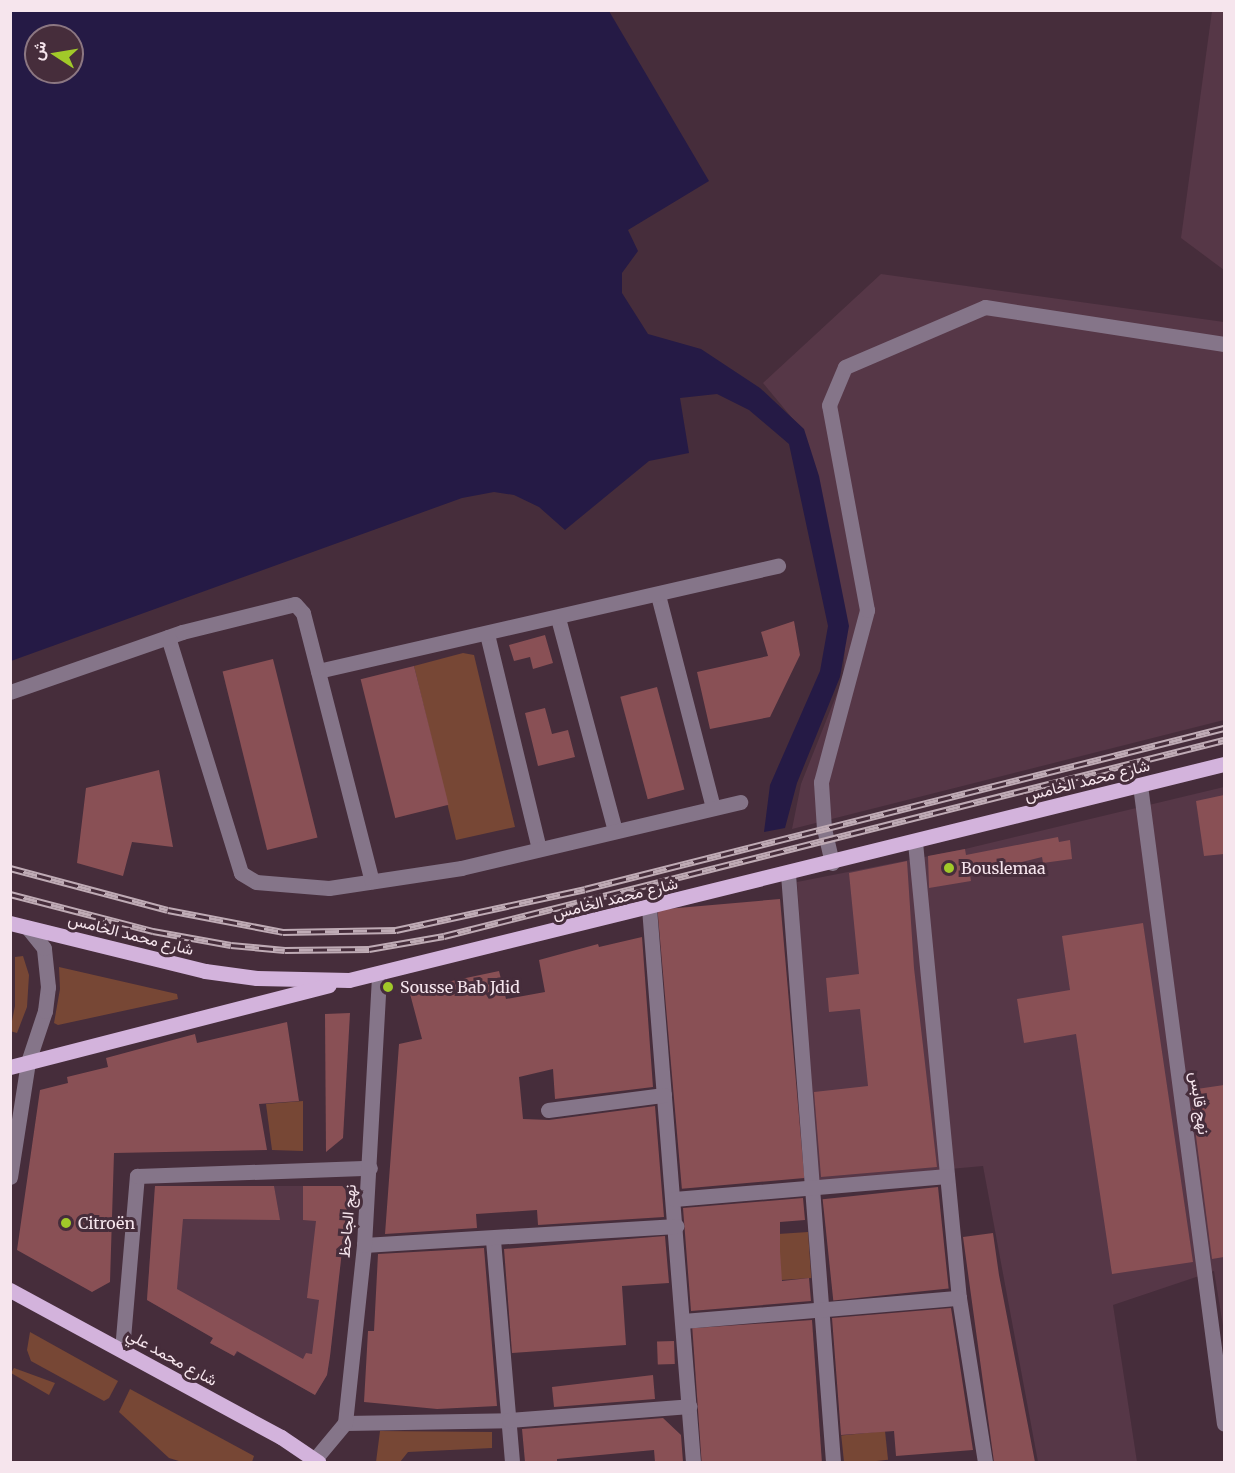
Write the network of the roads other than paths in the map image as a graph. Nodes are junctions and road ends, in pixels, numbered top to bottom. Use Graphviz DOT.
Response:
graph roads {
  1 [pos="1224,344"];
  2 [pos="778,566"];
  3 [pos="658,595"];
  4 [pos="558,618"];
  5 [pos="487,634"];
  6 [pos="168,637"];
  7 [pos="318,671"];
  8 [pos="10,692"];
  9 [pos="1224,764"];
  10 [pos="1140,785"];
  11 [pos="740,802"];
  12 [pos="712,808"];
  13 [pos="615,831"];
  14 [pos="915,842"];
  15 [pos="539,849"];
  16 [pos="832,863"];
  17 [pos="788,874"];
  18 [pos="372,881"];
  19 [pos="649,908"];
  20 [pos="10,923"];
  21 [pos="28,928"];
  22 [pos="379,975"];
  23 [pos="349,980"];
  24 [pos="28,1062"];
  25 [pos="10,1067"];
  26 [pos="664,1095"];
  27 [pos="548,1110"];
  28 [pos="370,1168"];
  29 [pos="947,1176"];
  30 [pos="10,1177"];
  31 [pos="812,1185"];
  32 [pos="674,1199"];
  33 [pos="676,1226"];
  34 [pos="493,1240"];
  35 [pos="364,1245"];
  36 [pos="10,1290"];
  37 [pos="959,1298"];
  38 [pos="821,1312"];
  39 [pos="683,1321"];
  40 [pos="122,1350"];
  41 [pos="688,1406"];
  42 [pos="509,1420"];
  43 [pos="345,1423"];
  44 [pos="1224,1424"];
  45 [pos="316,1461"];
  46 [pos="512,1462"];
  47 [pos="693,1462"];
  48 [pos="833,1462"];
  49 [pos="985,1462"];
  1 -- 16 [label="street"];
  2 -- 3 [label="street"];
  3 -- 4 [label="street"];
  3 -- 12 [label="street"];
  4 -- 5 [label="street"];
  4 -- 13 [label="street"];
  5 -- 7 [label="street"];
  5 -- 15 [label="street"];
  6 -- 7 [label="street"];
  6 -- 8 [label="street"];
  6 -- 18 [label="street"];
  7 -- 18 [label="street"];
  9 -- 10 [label="main road, شارع محمد الخامس"];
  10 -- 14 [label="main road, شارع محمد الخامس"];
  10 -- 44 [label="street, نهج قابس"];
  11 -- 12 [label="street"];
  12 -- 13 [label="street"];
  13 -- 15 [label="street"];
  14 -- 16 [label="main road, شارع محمد الخامس"];
  14 -- 29 [label="street"];
  15 -- 18 [label="street"];
  16 -- 17 [label="main road, شارع محمد الخامس"];
  17 -- 19 [label="main road, شارع محمد الخامس"];
  17 -- 31 [label="street"];
  19 -- 22 [label="main road, شارع محمد الخامس"];
  19 -- 26 [label="street"];
  20 -- 21 [label="main road, شارع محمد الخامس"];
  21 -- 23 [label="main road, شارع محمد الخامس"];
  21 -- 24 [label="street"];
  22 -- 23 [label="main road, شارع محمد الخامس"];
  22 -- 28 [label="street, نهج الجاحظ"];
  23 -- 24 [label="main road"];
  24 -- 25 [label="main road"];
  24 -- 30 [label="street"];
  26 -- 27 [label="street"];
  26 -- 32 [label="street"];
  28 -- 35 [label="street, نهج الجاحظ"];
  28 -- 40 [label="street"];
  29 -- 31 [label="street"];
  29 -- 37 [label="street"];
  31 -- 32 [label="street"];
  31 -- 38 [label="street"];
  32 -- 33 [label="street"];
  33 -- 34 [label="street"];
  33 -- 39 [label="street"];
  34 -- 35 [label="street"];
  34 -- 42 [label="street"];
  35 -- 43 [label="street, نهج الجاحظ"];
  36 -- 40 [label="main road, شارع محمد علي"];
  37 -- 38 [label="street"];
  37 -- 49 [label="street"];
  38 -- 39 [label="street"];
  38 -- 48 [label="street"];
  39 -- 41 [label="street"];
  40 -- 45 [label="main road, شارع محمد علي"];
  41 -- 42 [label="street"];
  41 -- 47 [label="street"];
  42 -- 43 [label="street"];
  42 -- 46 [label="street"];
  43 -- 45 [label="street"];
}
